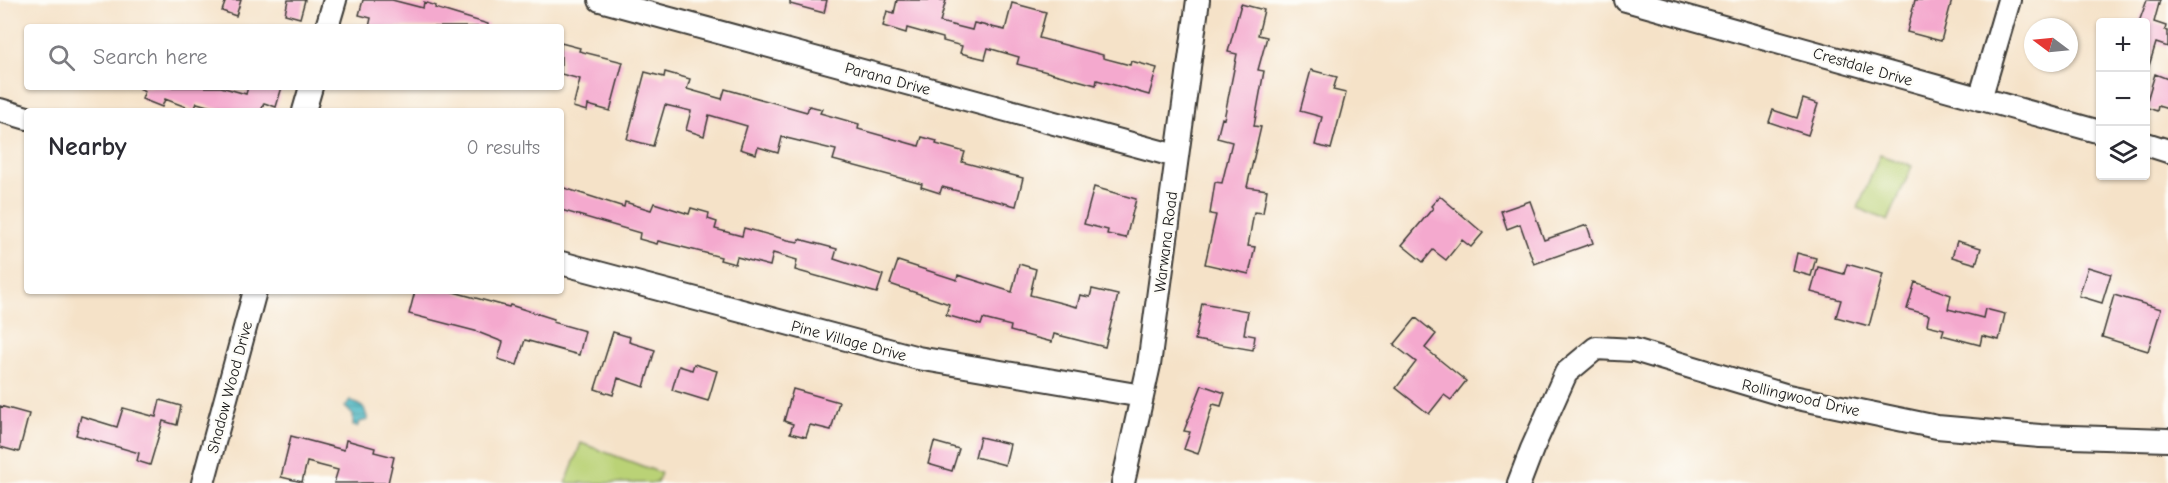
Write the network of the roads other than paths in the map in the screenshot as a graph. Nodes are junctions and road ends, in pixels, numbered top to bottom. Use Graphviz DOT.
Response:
graph roads {
  1 [pos="335,0"];
  2 [pos="600,0"];
  3 [pos="1198,0"];
  4 [pos="1626,0"];
  5 [pos="2009,0"];
  6 [pos="328,24"];
  7 [pos="310,90"];
  8 [pos="1980,99"];
  9 [pos="305,108"];
  10 [pos="0,110"];
  11 [pos="24,117"];
  12 [pos="2096,131"];
  13 [pos="2150,146"];
  14 [pos="2168,151"];
  15 [pos="1176,156"];
  16 [pos="564,264"];
  17 [pos="254,294"];
  18 [pos="1142,396"];
  19 [pos="2168,440"];
  20 [pos="203,483"];
  21 [pos="1123,483"];
  22 [pos="1519,483"];
  1 -- 6 [label="street"];
  2 -- 15 [label="street, Parana Drive"];
  3 -- 15 [label="street, Warwana Road"];
  4 -- 8 [label="street, Crestdale Drive"];
  5 -- 8 [label="street"];
  7 -- 9 [label="street"];
  8 -- 12 [label="street, Crestdale Drive"];
  10 -- 11 [label="street"];
  13 -- 14 [label="street"];
  15 -- 18 [label="street, Warwana Road"];
  16 -- 18 [label="street, Pine Village Drive"];
  17 -- 20 [label="street, Shadow Wood Drive"];
  18 -- 21 [label="street, Warwana Road"];
  19 -- 22 [label="street, Rollingwood Drive"];
}
